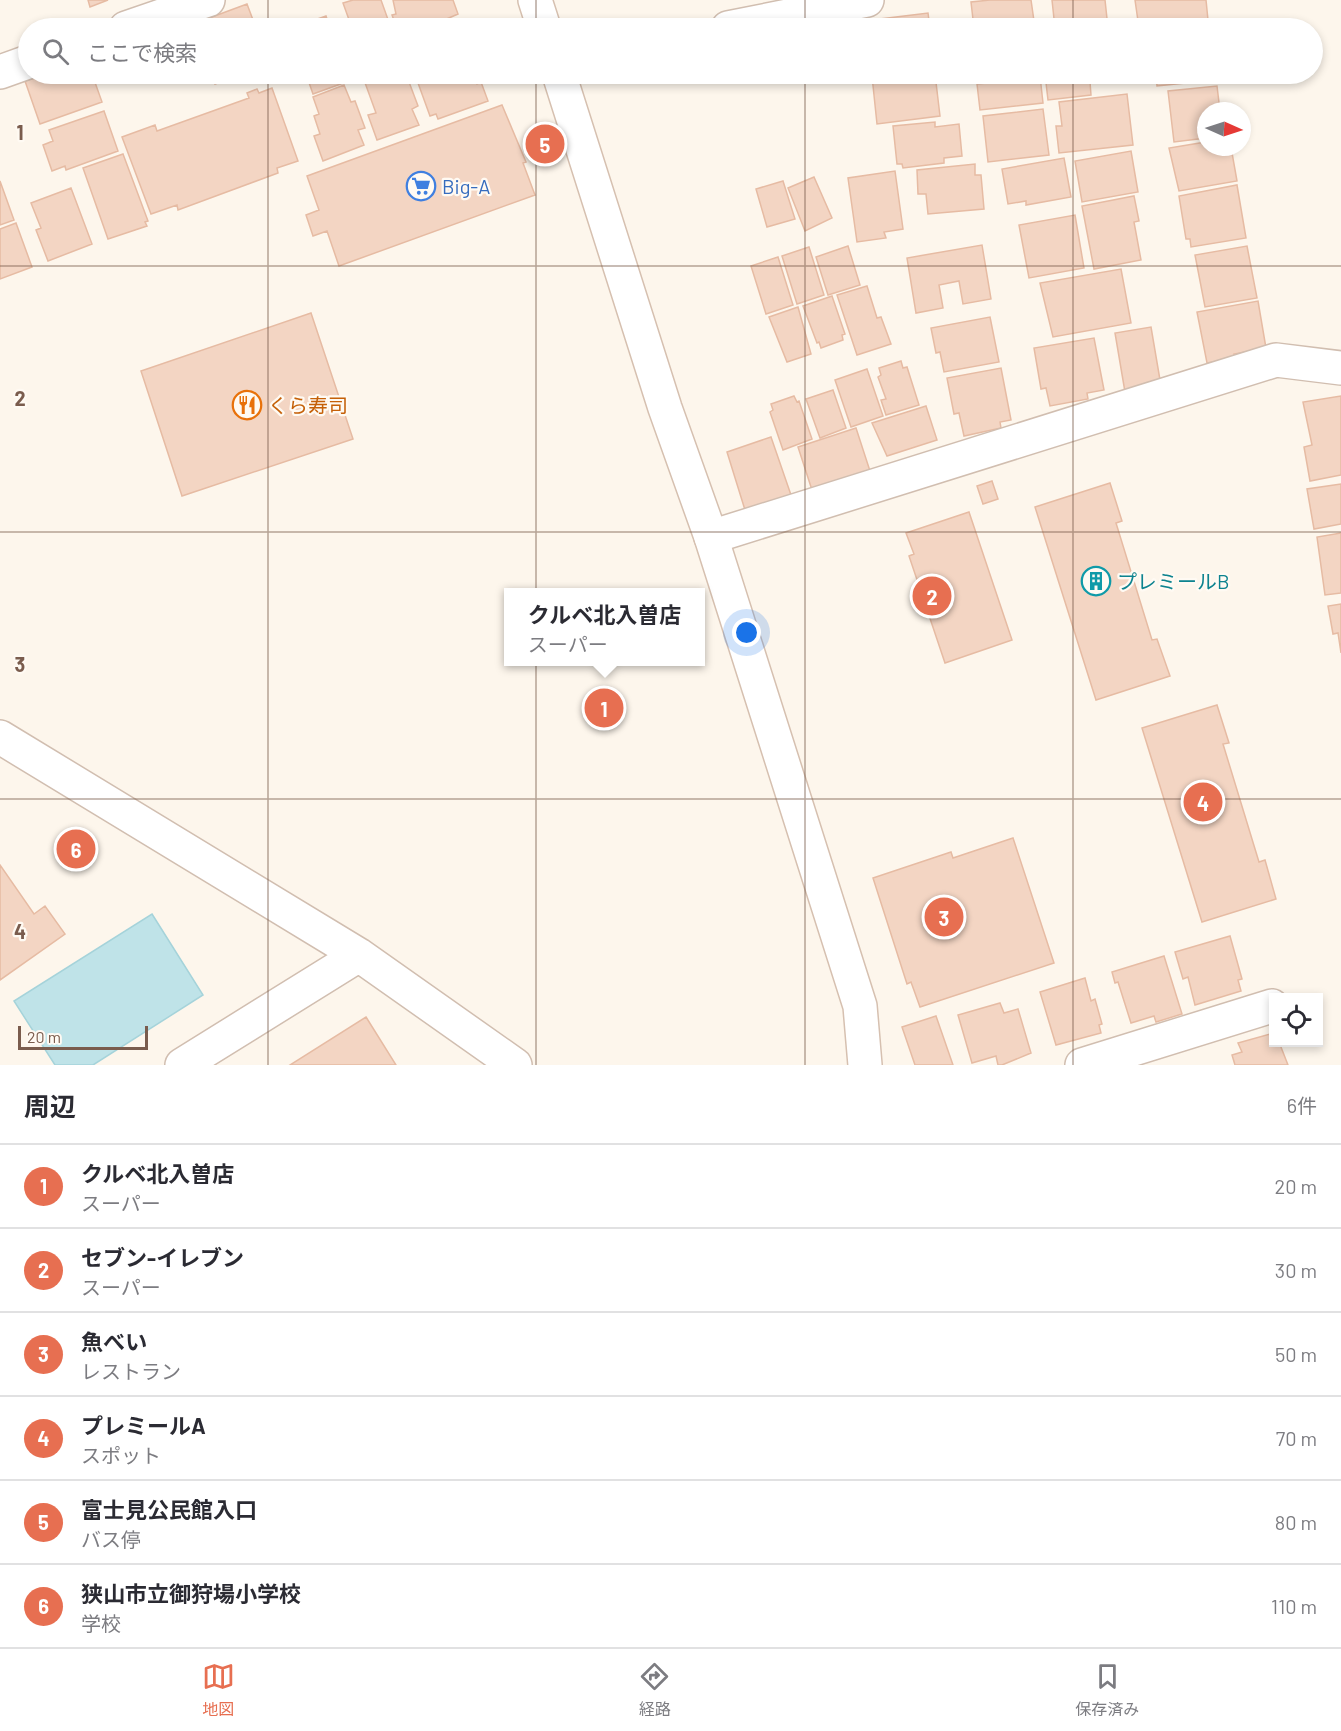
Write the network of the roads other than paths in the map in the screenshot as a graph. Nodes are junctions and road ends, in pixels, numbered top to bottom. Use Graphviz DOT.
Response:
graph roads {
  1 [pos="208,0"];
  2 [pos="535,0"];
  3 [pos="867,0"];
  4 [pos="155,18"];
  5 [pos="541,18"];
  6 [pos="778,18"];
  7 [pos="18,66"];
  8 [pos="0,72"];
  9 [pos="562,84"];
  10 [pos="1341,368"];
  11 [pos="711,537"];
  12 [pos="0,737"];
  13 [pos="358,955"];
  14 [pos="1269,1007"];
  15 [pos="182,1065"];
  16 [pos="515,1065"];
  17 [pos="865,1065"];
  18 [pos="1083,1065"];
  1 -- 4 [label="street"];
  2 -- 5 [label="street"];
  3 -- 6 [label="street"];
  7 -- 8 [label="street"];
  9 -- 11 [label="street"];
  10 -- 11 [label="street"];
  11 -- 17 [label="street"];
  12 -- 13 [label="street"];
  13 -- 15 [label="street"];
  13 -- 16 [label="street"];
  14 -- 18 [label="street"];
}
